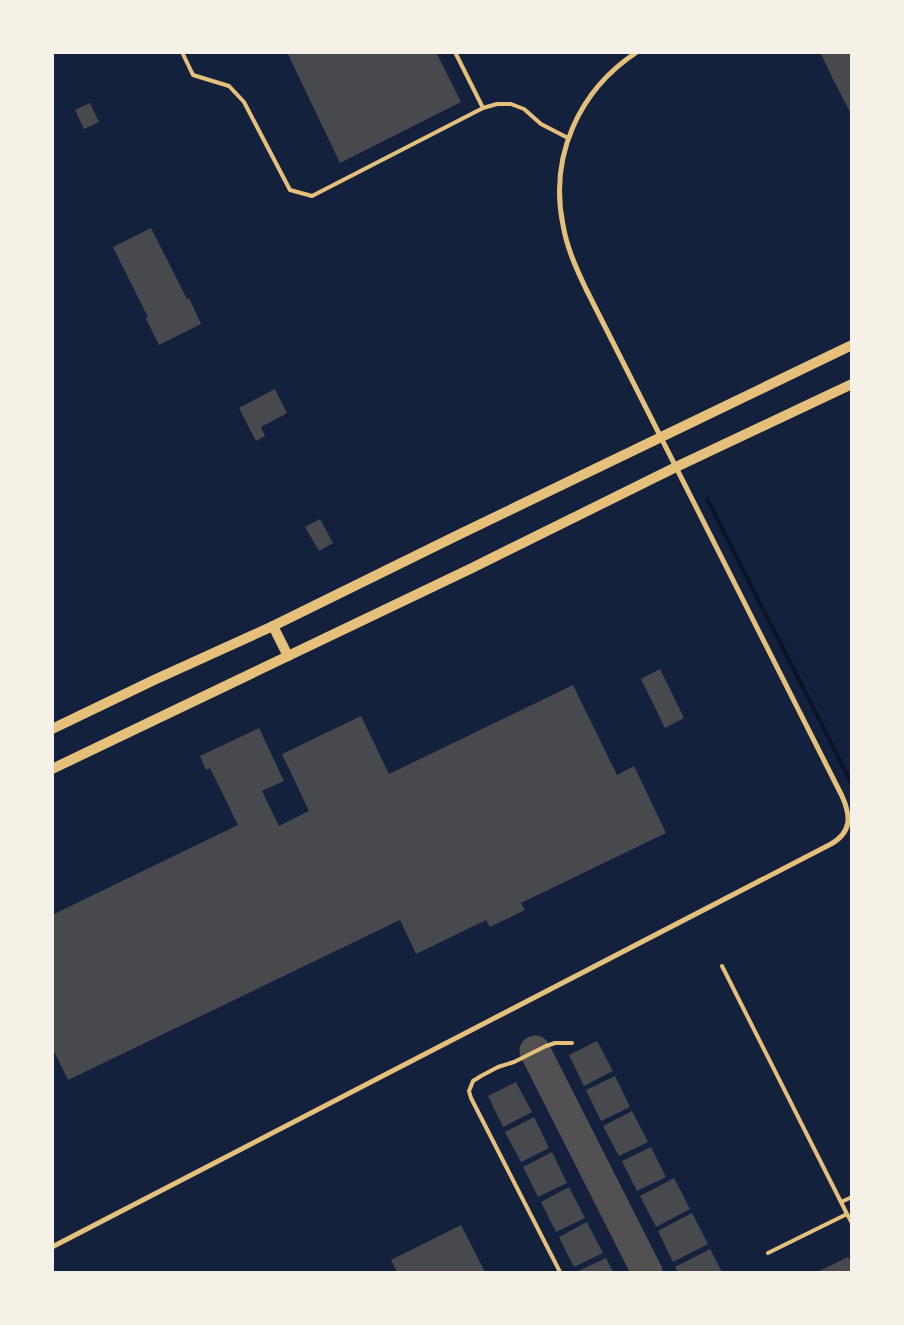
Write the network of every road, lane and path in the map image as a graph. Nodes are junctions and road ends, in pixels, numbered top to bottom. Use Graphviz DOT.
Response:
graph roads {
  1 [pos="182,52"];
  2 [pos="455,52"];
  3 [pos="637,52"];
  4 [pos="483,108"];
  5 [pos="568,138"];
  6 [pos="852,345"];
  7 [pos="852,384"];
  8 [pos="661,437"];
  9 [pos="676,467"];
  10 [pos="273,626"];
  11 [pos="288,656"];
  12 [pos="52,729"];
  13 [pos="52,769"];
  14 [pos="722,966"];
  15 [pos="572,1044"];
  16 [pos="852,1197"];
  17 [pos="841,1202"];
  18 [pos="847,1214"];
  19 [pos="852,1223"];
  20 [pos="52,1247"];
  21 [pos="768,1253"];
  22 [pos="560,1272"];
  1 -- 4 [label="lane"];
  2 -- 4 [label="lane"];
  3 -- 5 [label="street"];
  4 -- 5 [label="lane"];
  5 -- 8 [label="street"];
  6 -- 8 [label="main road"];
  7 -- 9 [label="main road"];
  8 -- 9 [label="street"];
  8 -- 10 [label="main road"];
  9 -- 11 [label="main road"];
  9 -- 20 [label="street"];
  10 -- 11 [label="main road"];
  10 -- 12 [label="main road"];
  11 -- 13 [label="main road"];
  14 -- 17 [label="lane"];
  15 -- 22 [label="lane"];
  16 -- 17 [label="lane"];
  17 -- 18 [label="lane"];
  18 -- 19 [label="lane"];
  18 -- 21 [label="lane"];
}
